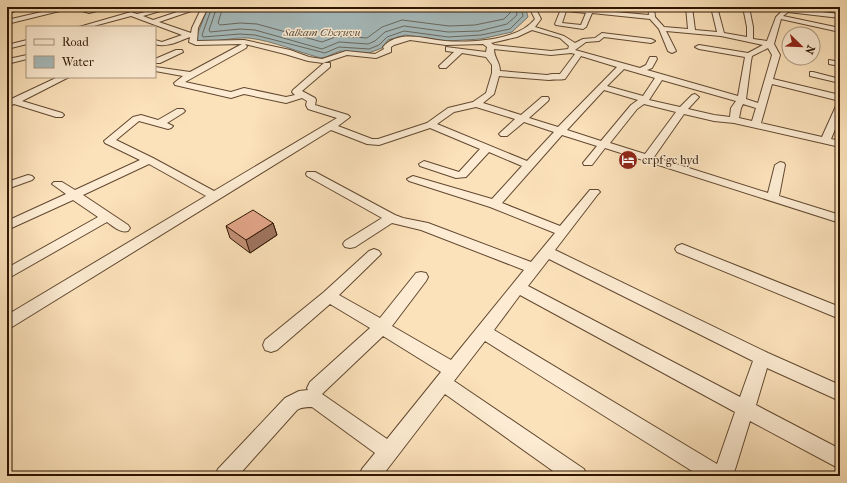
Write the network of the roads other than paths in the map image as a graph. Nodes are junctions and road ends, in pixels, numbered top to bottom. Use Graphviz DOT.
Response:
graph roads {
  1 [pos="23,7"];
  2 [pos="32,7"];
  3 [pos="73,7"];
  4 [pos="171,7"];
  5 [pos="191,7"];
  6 [pos="205,7"];
  7 [pos="532,7"];
  8 [pos="621,7"];
  9 [pos="651,7"];
  10 [pos="689,7"];
  11 [pos="714,7"];
  12 [pos="746,7"];
  13 [pos="806,7"];
  14 [pos="827,7"];
  15 [pos="565,8"];
  16 [pos="776,8"];
  17 [pos="590,9"];
  18 [pos="109,10"];
  19 [pos="786,10"];
  20 [pos="7,12"];
  21 [pos="816,15"];
  22 [pos="44,16"];
  23 [pos="137,16"];
  24 [pos="839,16"];
  25 [pos="120,17"];
  26 [pos="619,17"];
  27 [pos="779,17"];
  28 [pos="652,18"];
  29 [pos="77,19"];
  30 [pos="7,22"];
  31 [pos="102,22"];
  32 [pos="153,22"];
  33 [pos="189,22"];
  34 [pos="91,25"];
  35 [pos="86,26"];
  36 [pos="113,26"];
  37 [pos="819,26"];
  38 [pos="821,26"];
  39 [pos="170,28"];
  40 [pos="590,28"];
  41 [pos="7,29"];
  42 [pos="535,29"];
  43 [pos="662,29"];
  44 [pos="840,30"];
  45 [pos="692,31"];
  46 [pos="718,35"];
  47 [pos="15,37"];
  48 [pos="618,40"];
  49 [pos="750,40"];
  50 [pos="651,41"];
  51 [pos="26,42"];
  52 [pos="485,42"];
  53 [pos="157,44"];
  54 [pos="770,44"];
  55 [pos="420,45"];
  56 [pos="242,46"];
  57 [pos="7,47"];
  58 [pos="492,47"];
  59 [pos="574,50"];
  60 [pos="460,51"];
  61 [pos="672,51"];
  62 [pos="179,52"];
  63 [pos="490,55"];
  64 [pos="749,55"];
  65 [pos="26,57"];
  66 [pos="653,59"];
  67 [pos="156,60"];
  68 [pos="11,61"];
  69 [pos="327,65"];
  70 [pos="443,66"];
  71 [pos="622,66"];
  72 [pos="172,67"];
  73 [pos="156,69"];
  74 [pos="641,71"];
  75 [pos="496,73"];
  76 [pos="813,74"];
  77 [pos="191,75"];
  78 [pos="660,77"];
  79 [pos="63,78"];
  80 [pos="770,81"];
  81 [pos="840,81"];
  82 [pos="601,87"];
  83 [pos="302,94"];
  84 [pos="695,97"];
  85 [pos="840,98"];
  86 [pos="545,99"];
  87 [pos="644,100"];
  88 [pos="741,100"];
  89 [pos="11,102"];
  90 [pos="476,104"];
  91 [pos="840,106"];
  92 [pos="762,107"];
  93 [pos="488,108"];
  94 [pos="682,110"];
  95 [pos="180,111"];
  96 [pos="60,115"];
  97 [pos="477,116"];
  98 [pos="523,119"];
  99 [pos="734,120"];
  100 [pos="756,125"];
  101 [pos="330,126"];
  102 [pos="430,126"];
  103 [pos="561,130"];
  104 [pos="504,134"];
  105 [pos="825,140"];
  106 [pos="840,144"];
  107 [pos="603,145"];
  108 [pos="487,148"];
  109 [pos="647,159"];
  110 [pos="149,160"];
  111 [pos="588,163"];
  112 [pos="424,164"];
  113 [pos="529,165"];
  114 [pos="780,165"];
  115 [pos="310,174"];
  116 [pos="28,178"];
  117 [pos="413,179"];
  118 [pos="58,184"];
  119 [pos="7,186"];
  120 [pos="594,192"];
  121 [pos="75,195"];
  122 [pos="214,196"];
  123 [pos="773,198"];
  124 [pos="494,204"];
  125 [pos="107,217"];
  126 [pos="391,218"];
  127 [pos="840,218"];
  128 [pos="7,226"];
  129 [pos="124,228"];
  130 [pos="562,231"];
  131 [pos="350,244"];
  132 [pos="682,249"];
  133 [pos="547,252"];
  134 [pos="374,254"];
  135 [pos="534,269"];
  136 [pos="7,274"];
  137 [pos="421,277"];
  138 [pos="520,288"];
  139 [pos="329,296"];
  140 [pos="840,312"];
  141 [pos="7,323"];
  142 [pos="381,328"];
  143 [pos="483,332"];
  144 [pos="271,344"];
  145 [pos="762,358"];
  146 [pos="448,376"];
  147 [pos="316,388"];
  148 [pos="840,393"];
  149 [pos="745,408"];
  150 [pos="388,451"];
  151 [pos="840,459"];
  152 [pos="225,476"];
  153 [pos="369,476"];
  154 [pos="577,476"];
  155 [pos="718,476"];
  156 [pos="723,476"];
  1 -- 20 [label="street"];
  2 -- 22 [label="street"];
  3 -- 18 [label="street"];
  3 -- 22 [label="street"];
  4 -- 23 [label="street"];
  5 -- 32 [label="street"];
  6 -- 52 [label="street"];
  7 -- 52 [label="street"];
  8 -- 26 [label="street"];
  9 -- 28 [label="street"];
  10 -- 45 [label="street"];
  11 -- 46 [label="street"];
  12 -- 49 [label="street"];
  13 -- 21 [label="street"];
  14 -- 24 [label="street"];
  15 -- 17 [label="street"];
  15 -- 40 [label="street"];
  16 -- 19 [label="street"];
  17 -- 26 [label="street"];
  17 -- 40 [label="street"];
  18 -- 25 [label="street"];
  19 -- 21 [label="street"];
  19 -- 27 [label="street"];
  21 -- 24 [label="street"];
  21 -- 37 [label="street"];
  22 -- 30 [label="street"];
  22 -- 41 [label="street"];
  23 -- 25 [label="street"];
  23 -- 32 [label="street"];
  25 -- 31 [label="street"];
  26 -- 28 [label="street"];
  27 -- 37 [label="street"];
  27 -- 54 [label="street"];
  28 -- 43 [label="street"];
  29 -- 34 [label="street"];
  31 -- 34 [label="street"];
  31 -- 36 [label="street"];
  32 -- 39 [label="street"];
  33 -- 39 [label="street"];
  34 -- 35 [label="street"];
  38 -- 44 [label="street"];
  39 -- 53 [label="street"];
  40 -- 48 [label="street"];
  42 -- 59 [label="street"];
  43 -- 45 [label="street"];
  43 -- 61 [label="street"];
  45 -- 46 [label="street"];
  46 -- 49 [label="street"];
  46 -- 64 [label="street"];
  47 -- 51 [label="street"];
  48 -- 50 [label="street"];
  48 -- 59 [label="street"];
  49 -- 54 [label="street"];
  51 -- 57 [label="street"];
  52 -- 58 [label="street"];
  54 -- 64 [label="street"];
  54 -- 80 [label="street"];
  55 -- 60 [label="street"];
  56 -- 77 [label="street"];
  58 -- 59 [label="street"];
  58 -- 63 [label="street"];
  59 -- 71 [label="street"];
  59 -- 75 [label="street"];
  60 -- 63 [label="street"];
  60 -- 70 [label="street"];
  62 -- 67 [label="street"];
  63 -- 75 [label="street"];
  64 -- 88 [label="street"];
  65 -- 68 [label="street"];
  66 -- 74 [label="street"];
  67 -- 72 [label="street"];
  69 -- 83 [label="street"];
  71 -- 74 [label="street"];
  71 -- 82 [label="street"];
  73 -- 77 [label="street"];
  74 -- 78 [label="street"];
  75 -- 90 [label="street"];
  76 -- 81 [label="street"];
  77 -- 83 [label="street"];
  78 -- 87 [label="street"];
  78 -- 88 [label="street"];
  79 -- 89 [label="street"];
  80 -- 85 [label="street"];
  80 -- 92 [label="street"];
  82 -- 87 [label="street"];
  82 -- 103 [label="street"];
  83 -- 101 [label="street"];
  84 -- 94 [label="street"];
  86 -- 98 [label="street"];
  87 -- 94 [label="street"];
  87 -- 107 [label="street"];
  88 -- 92 [label="street"];
  88 -- 99 [label="street"];
  89 -- 96 [label="street"];
  90 -- 93 [label="street"];
  90 -- 102 [label="street"];
  91 -- 105 [label="street"];
  92 -- 100 [label="street"];
  93 -- 97 [label="street"];
  93 -- 98 [label="street"];
  94 -- 99 [label="street"];
  94 -- 109 [label="street"];
  95 -- 110 [label="street"];
  98 -- 103 [label="street"];
  98 -- 104 [label="street"];
  99 -- 100 [label="street"];
  100 -- 105 [label="street"];
  101 -- 102 [label="street"];
  101 -- 122 [label="street"];
  102 -- 108 [label="street"];
  103 -- 107 [label="street"];
  103 -- 113 [label="street"];
  105 -- 106 [label="street"];
  107 -- 109 [label="street"];
  107 -- 111 [label="street"];
  108 -- 112 [label="street"];
  108 -- 113 [label="street"];
  109 -- 123 [label="street"];
  110 -- 121 [label="street"];
  110 -- 122 [label="street"];
  113 -- 124 [label="street"];
  114 -- 123 [label="street"];
  115 -- 126 [label="street"];
  116 -- 119 [label="street"];
  117 -- 124 [label="street"];
  118 -- 121 [label="street"];
  120 -- 130 [label="street"];
  121 -- 125 [label="street"];
  121 -- 128 [label="street"];
  122 -- 141 [label="street"];
  123 -- 127 [label="street"];
  124 -- 130 [label="street"];
  125 -- 129 [label="street"];
  125 -- 136 [label="street"];
  126 -- 131 [label="street"];
  126 -- 135 [label="street"];
  130 -- 133 [label="street"];
  132 -- 140 [label="street"];
  133 -- 135 [label="street"];
  133 -- 145 [label="street"];
  134 -- 139 [label="street"];
  135 -- 138 [label="street"];
  137 -- 142 [label="street"];
  138 -- 143 [label="street"];
  138 -- 149 [label="street"];
  139 -- 142 [label="street"];
  139 -- 144 [label="street"];
  142 -- 146 [label="street"];
  142 -- 147 [label="street"];
  143 -- 146 [label="street"];
  143 -- 155 [label="street"];
  145 -- 148 [label="street"];
  145 -- 149 [label="street"];
  146 -- 150 [label="street"];
  146 -- 154 [label="street"];
  149 -- 151 [label="street"];
  149 -- 156 [label="street"];
  150 -- 152 [label="street"];
  150 -- 153 [label="street"];
}
